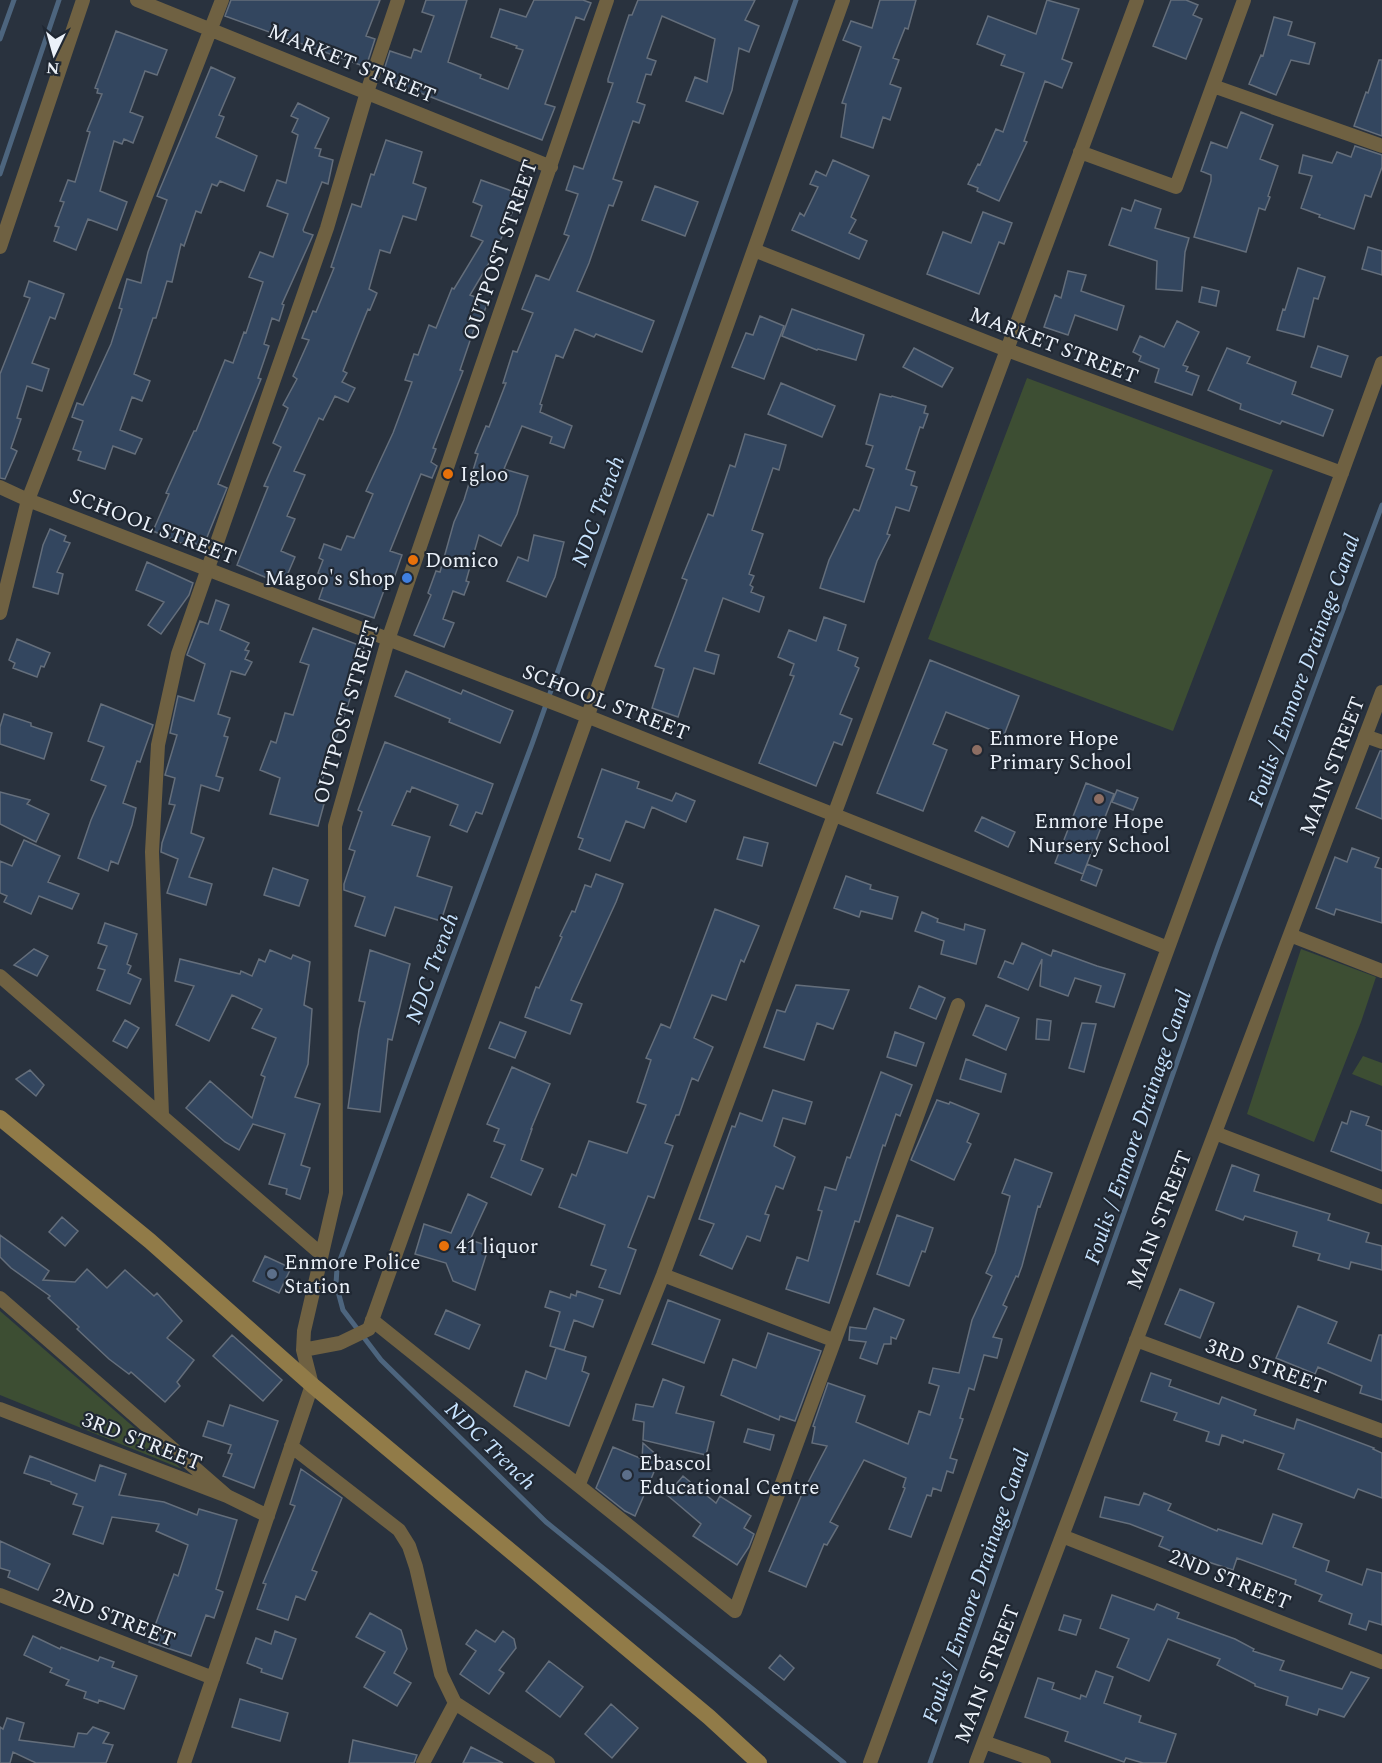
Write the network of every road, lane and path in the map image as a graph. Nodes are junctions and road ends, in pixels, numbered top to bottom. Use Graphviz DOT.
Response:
graph roads {
  1 [pos="82,0"];
  2 [pos="137,0"];
  3 [pos="222,0"];
  4 [pos="398,0"];
  5 [pos="607,0"];
  6 [pos="843,0"];
  7 [pos="1137,0"];
  8 [pos="1244,0"];
  9 [pos="212,29"];
  10 [pos="1213,86"];
  11 [pos="367,92"];
  12 [pos="1382,146"];
  13 [pos="1080,152"];
  14 [pos="551,167"];
  15 [pos="0,248"];
  16 [pos="754,250"];
  17 [pos="1007,350"];
  18 [pos="1382,363"];
  19 [pos="1342,473"];
  20 [pos="0,487"];
  21 [pos="28,500"];
  22 [pos="207,570"];
  23 [pos="0,614"];
  24 [pos="388,640"];
  25 [pos="1382,692"];
  26 [pos="587,716"];
  27 [pos="1365,736"];
  28 [pos="1382,742"];
  29 [pos="834,815"];
  30 [pos="1290,935"];
  31 [pos="1168,948"];
  32 [pos="1382,971"];
  33 [pos="0,976"];
  34 [pos="958,1005"];
  35 [pos="162,1115"];
  36 [pos="0,1118"];
  37 [pos="1215,1133"];
  38 [pos="1382,1197"];
  39 [pos="321,1254"];
  40 [pos="663,1275"];
  41 [pos="0,1298"];
  42 [pos="370,1324"];
  43 [pos="833,1340"];
  44 [pos="1136,1340"];
  45 [pos="303,1350"];
  46 [pos="312,1385"];
  47 [pos="0,1409"];
  48 [pos="1382,1431"];
  49 [pos="291,1446"];
  50 [pos="579,1484"];
  51 [pos="227,1496"];
  52 [pos="268,1516"];
  53 [pos="1062,1536"];
  54 [pos="0,1595"];
  55 [pos="1382,1662"];
  56 [pos="213,1678"];
  57 [pos="455,1703"];
  58 [pos="984,1742"];
  59 [pos="184,1763"];
  60 [pos="423,1763"];
  61 [pos="548,1763"];
  62 [pos="759,1763"];
  63 [pos="870,1763"];
  64 [pos="975,1763"];
  65 [pos="1044,1763"];
  1 -- 15 [label="street"];
  2 -- 9 [label="street, MARKET STREET"];
  3 -- 9 [label="street"];
  4 -- 11 [label="street"];
  5 -- 14 [label="street, OUTPOST STREET"];
  6 -- 16 [label="street"];
  7 -- 13 [label="street"];
  8 -- 10 [label="street"];
  9 -- 11 [label="street, MARKET STREET"];
  9 -- 21 [label="street"];
  10 -- 12 [label="street"];
  10 -- 13 [label="street"];
  11 -- 14 [label="street, MARKET STREET"];
  11 -- 22 [label="street"];
  13 -- 17 [label="street"];
  14 -- 24 [label="street, OUTPOST STREET"];
  16 -- 17 [label="street, MARKET STREET"];
  16 -- 26 [label="street"];
  17 -- 19 [label="street, MARKET STREET"];
  17 -- 29 [label="street"];
  18 -- 19 [label="street"];
  19 -- 31 [label="street"];
  20 -- 21 [label="street, SCHOOL STREET"];
  21 -- 22 [label="street, SCHOOL STREET"];
  21 -- 23 [label="street"];
  22 -- 24 [label="street, SCHOOL STREET"];
  22 -- 35 [label="street"];
  24 -- 26 [label="street, SCHOOL STREET"];
  24 -- 39 [label="street, OUTPOST STREET"];
  25 -- 27 [label="street, MAIN STREET"];
  26 -- 29 [label="street, SCHOOL STREET"];
  26 -- 42 [label="street"];
  27 -- 28 [label="street"];
  27 -- 30 [label="street, MAIN STREET"];
  29 -- 31 [label="street, SCHOOL STREET"];
  29 -- 40 [label="street"];
  30 -- 32 [label="street"];
  30 -- 37 [label="street, MAIN STREET"];
  31 -- 63 [label="street"];
  33 -- 35 [label="street"];
  34 -- 43 [label="street"];
  35 -- 39 [label="street"];
  36 -- 46 [label="main road"];
  37 -- 38 [label="street"];
  37 -- 44 [label="street, MAIN STREET"];
  39 -- 45 [label="street, OUTPOST STREET"];
  40 -- 43 [label="street"];
  40 -- 50 [label="street"];
  41 -- 51 [label="street"];
  42 -- 45 [label="street"];
  42 -- 50 [label="street"];
  43 -- 50 [label="street"];
  44 -- 48 [label="street, 3RD STREET"];
  44 -- 53 [label="street, MAIN STREET"];
  45 -- 46 [label="street"];
  46 -- 49 [label="street"];
  46 -- 62 [label="main road"];
  47 -- 51 [label="street, 3RD STREET"];
  49 -- 52 [label="street"];
  49 -- 57 [label="street"];
  51 -- 52 [label="street, 3RD STREET"];
  52 -- 56 [label="street"];
  53 -- 55 [label="street, 2ND STREET"];
  53 -- 58 [label="street, MAIN STREET"];
  54 -- 56 [label="street, 2ND STREET"];
  56 -- 59 [label="street"];
  57 -- 60 [label="street"];
  57 -- 61 [label="street"];
  58 -- 64 [label="street, MAIN STREET"];
  58 -- 65 [label="street"];
}
